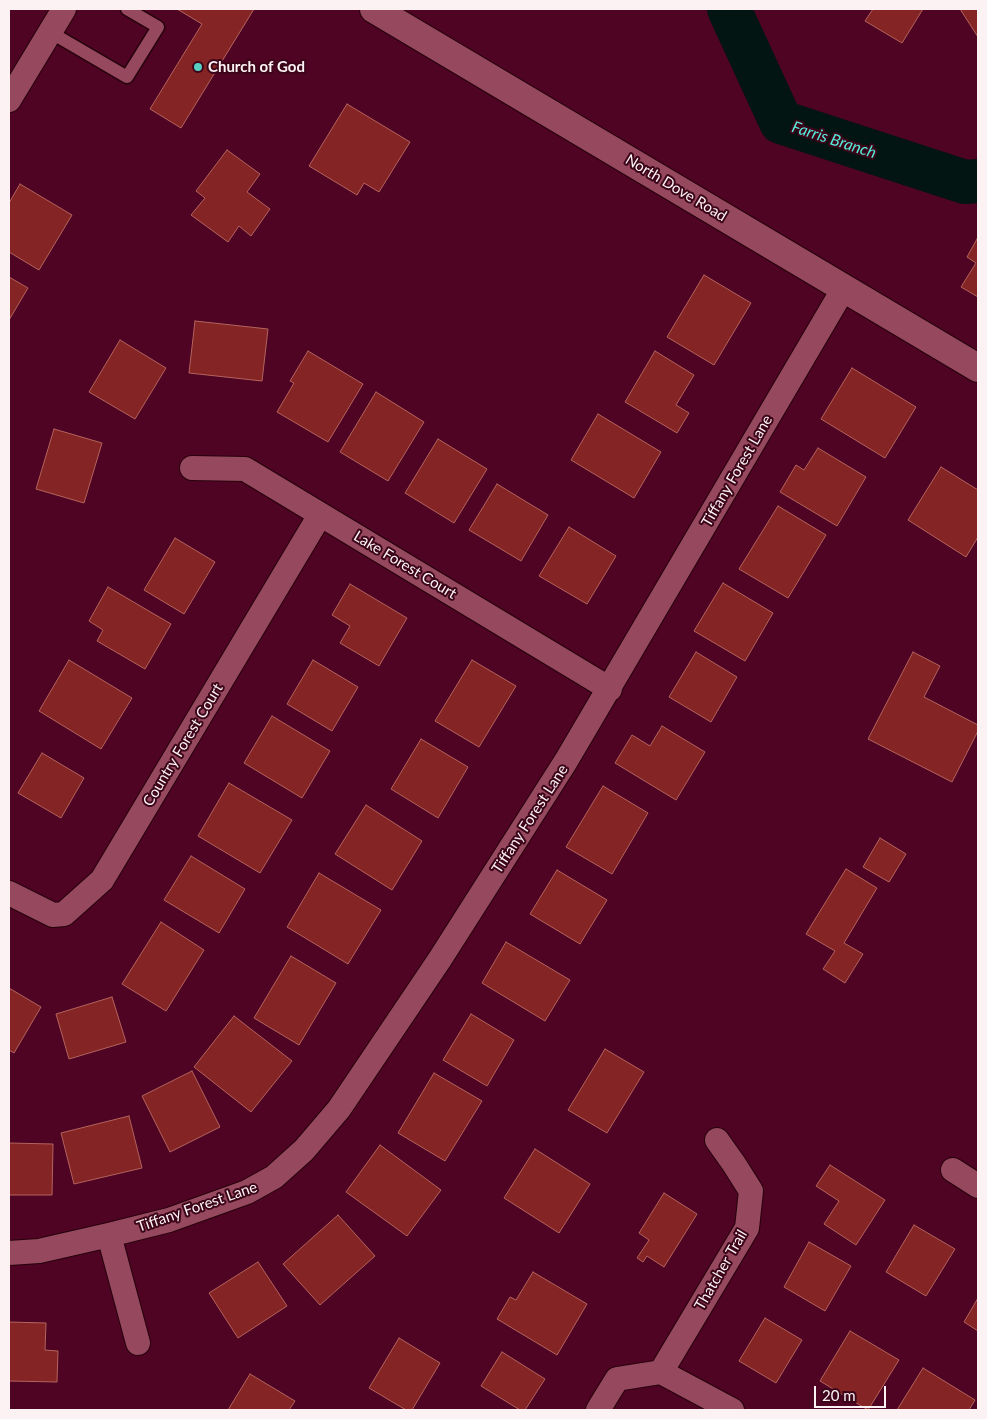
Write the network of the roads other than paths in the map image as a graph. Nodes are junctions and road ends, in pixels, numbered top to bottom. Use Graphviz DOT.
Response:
graph roads {
  1 [pos="64,9"];
  2 [pos="127,9"];
  3 [pos="374,9"];
  4 [pos="60,38"];
  5 [pos="9,100"];
  6 [pos="844,288"];
  7 [pos="978,368"];
  8 [pos="192,468"];
  9 [pos="320,514"];
  10 [pos="610,688"];
  11 [pos="9,893"];
  12 [pos="717,1140"];
  13 [pos="953,1170"];
  14 [pos="978,1186"];
  15 [pos="109,1235"];
  16 [pos="9,1253"];
  17 [pos="138,1343"];
  18 [pos="661,1372"];
  19 [pos="598,1410"];
  20 [pos="732,1410"];
  1 -- 4 [label="street"];
  2 -- 4 [label="lane"];
  3 -- 6 [label="street, North Dove Road"];
  4 -- 5 [label="street"];
  6 -- 7 [label="street, North Dove Road"];
  6 -- 10 [label="street, Tiffany Forest Lane"];
  8 -- 9 [label="street, Lake Forest Court"];
  9 -- 10 [label="street, Lake Forest Court"];
  9 -- 11 [label="street, Country Forest Court"];
  10 -- 15 [label="street, Tiffany Forest Lane"];
  12 -- 18 [label="street, Thatcher Trail"];
  13 -- 14 [label="street"];
  15 -- 16 [label="street, Tiffany Forest Lane"];
  15 -- 17 [label="street"];
  18 -- 19 [label="street"];
  18 -- 20 [label="street"];
}
